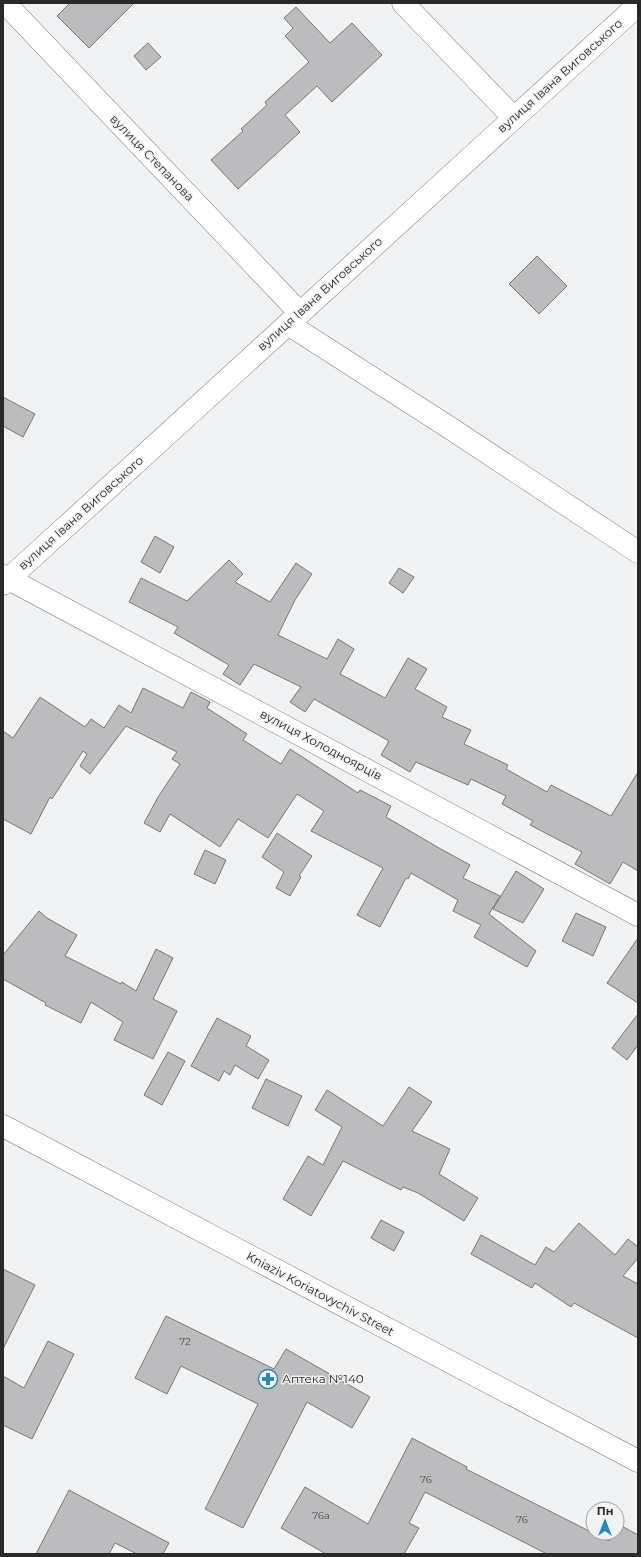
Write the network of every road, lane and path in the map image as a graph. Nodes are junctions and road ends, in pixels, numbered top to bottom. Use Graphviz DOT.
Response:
graph roads {
  1 [pos="5,3"];
  2 [pos="403,3"];
  3 [pos="638,4"];
  4 [pos="514,118"];
  5 [pos="294,319"];
  6 [pos="638,552"];
  7 [pos="5,580"];
  8 [pos="638,915"];
  9 [pos="3,1126"];
  10 [pos="638,1461"];
  1 -- 5 [label="street, вулиця Степанова"];
  2 -- 4 [label="street"];
  3 -- 4 [label="street, вулиця Івана Виговського"];
  4 -- 5 [label="street, вулиця Івана Виговського"];
  5 -- 6 [label="street, вулиця Степанова"];
  5 -- 7 [label="street, вулиця Івана Виговського"];
  7 -- 8 [label="street, вулиця Холодноярців"];
  9 -- 10 [label="street, Kniaziv Koriatovychiv Street"];
}
